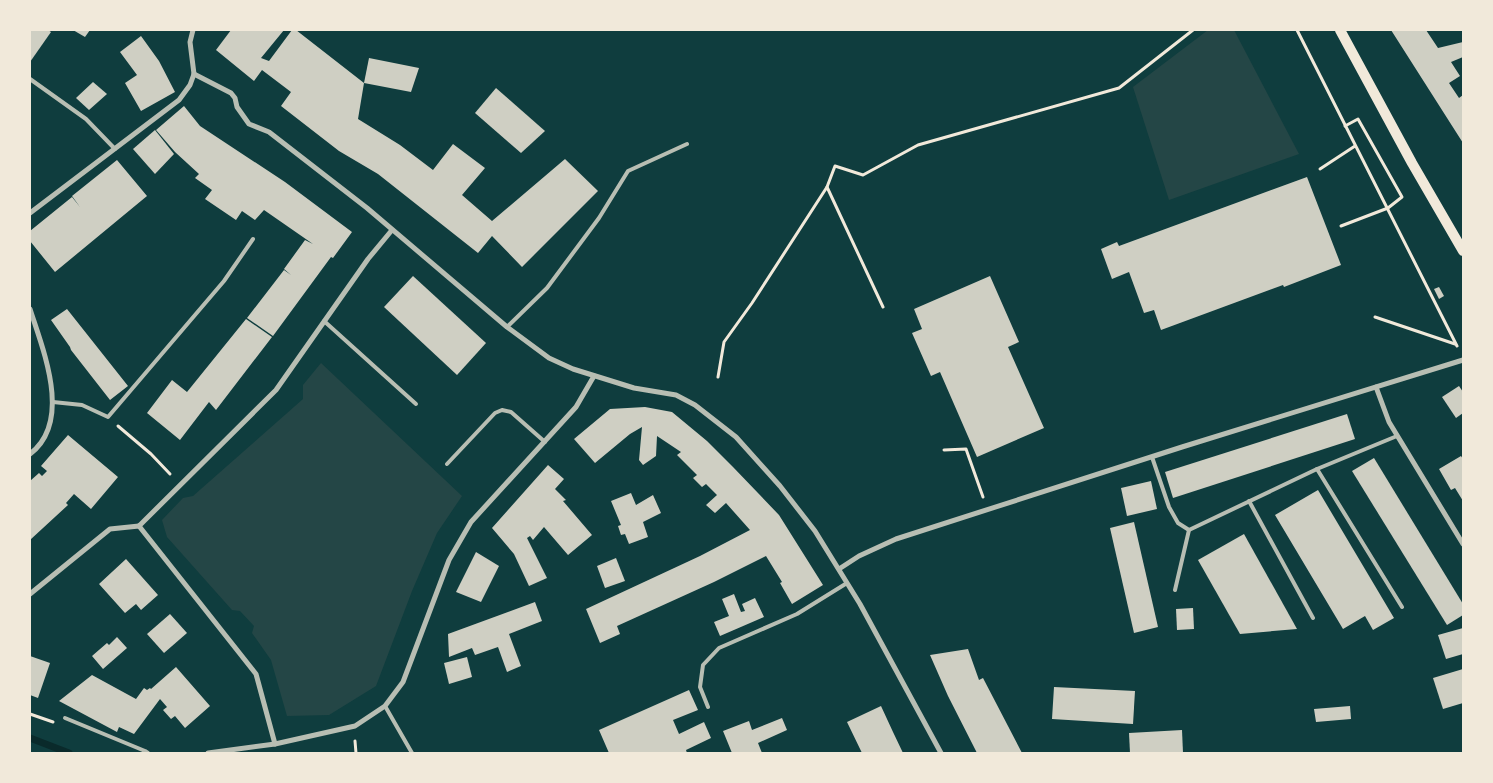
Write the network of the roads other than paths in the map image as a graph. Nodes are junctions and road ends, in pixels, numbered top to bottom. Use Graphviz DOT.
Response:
graph roads {
  1 [pos="193,30"];
  2 [pos="1340,30"];
  3 [pos="194,74"];
  4 [pos="30,79"];
  5 [pos="687,144"];
  6 [pos="115,149"];
  7 [pos="30,213"];
  8 [pos="392,230"];
  9 [pos="253,240"];
  10 [pos="1463,251"];
  11 [pos="30,309"];
  12 [pos="324,321"];
  13 [pos="507,327"];
  14 [pos="1463,360"];
  15 [pos="594,376"];
  16 [pos="1376,387"];
  17 [pos="54,402"];
  18 [pos="416,404"];
  19 [pos="1397,436"];
  20 [pos="545,442"];
  21 [pos="30,454"];
  22 [pos="1152,457"];
  23 [pos="447,464"];
  24 [pos="1317,469"];
  25 [pos="1249,501"];
  26 [pos="139,526"];
  27 [pos="1189,530"];
  28 [pos="1463,544"];
  29 [pos="839,569"];
  30 [pos="847,583"];
  31 [pos="1175,590"];
  32 [pos="30,594"];
  33 [pos="1402,607"];
  34 [pos="1313,618"];
  35 [pos="385,706"];
  36 [pos="708,707"];
  37 [pos="66,718"];
  38 [pos="275,744"];
  39 [pos="148,753"];
  40 [pos="208,753"];
  41 [pos="412,753"];
  42 [pos="941,753"];
  1 -- 3 [label="street"];
  2 -- 10 [label="main road"];
  3 -- 6 [label="street"];
  3 -- 8 [label="street"];
  4 -- 6 [label="lane"];
  5 -- 13 [label="lane"];
  6 -- 7 [label="street"];
  8 -- 12 [label="street"];
  8 -- 13 [label="street"];
  9 -- 17 [label="lane"];
  11 -- 17 [label="street"];
  12 -- 18 [label="lane"];
  12 -- 26 [label="street"];
  13 -- 15 [label="street"];
  14 -- 16 [label="street"];
  15 -- 20 [label="street"];
  15 -- 29 [label="street"];
  16 -- 19 [label="street"];
  16 -- 22 [label="street"];
  17 -- 21 [label="street"];
  19 -- 24 [label="lane"];
  19 -- 28 [label="street"];
  20 -- 23 [label="lane"];
  20 -- 35 [label="street"];
  22 -- 27 [label="lane"];
  22 -- 29 [label="street"];
  24 -- 25 [label="lane"];
  24 -- 33 [label="lane"];
  25 -- 27 [label="lane"];
  25 -- 34 [label="lane"];
  26 -- 32 [label="street"];
  26 -- 38 [label="street"];
  27 -- 31 [label="lane"];
  29 -- 30 [label="street"];
  30 -- 36 [label="lane"];
  30 -- 42 [label="street"];
  35 -- 38 [label="street"];
  35 -- 41 [label="lane"];
  37 -- 39 [label="lane"];
  38 -- 40 [label="street"];
}
